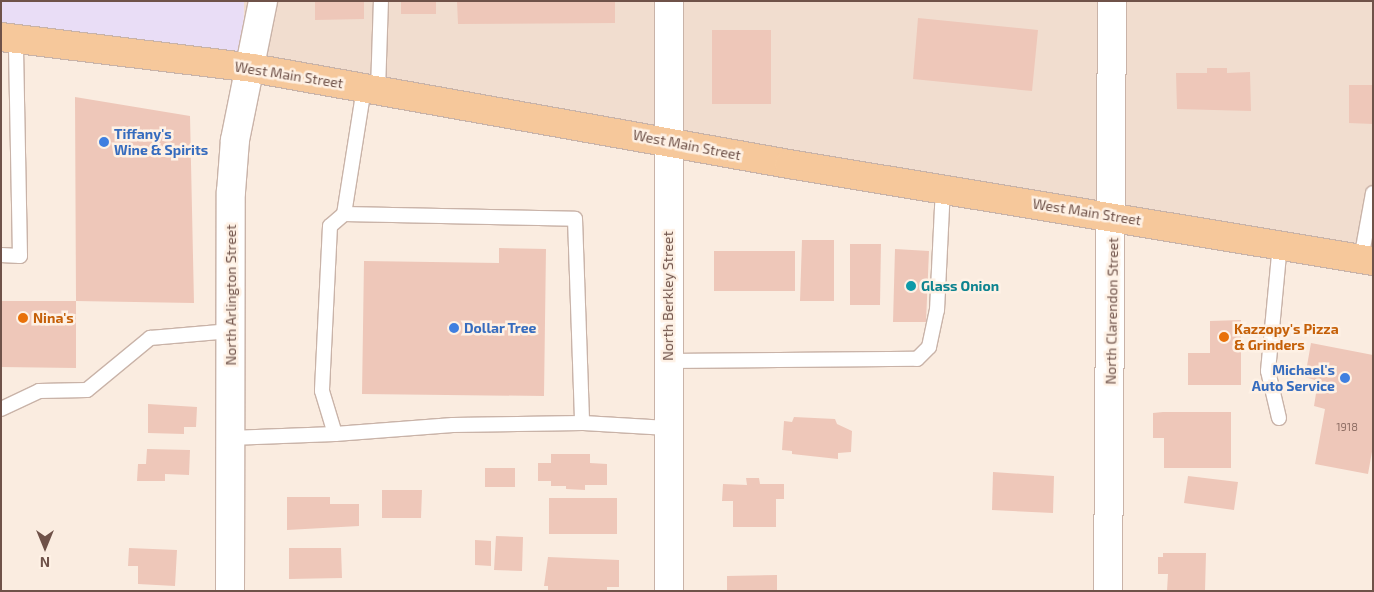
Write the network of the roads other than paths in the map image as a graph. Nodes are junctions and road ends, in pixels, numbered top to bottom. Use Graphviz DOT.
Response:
graph roads {
  1 [pos="262,1"];
  2 [pos="381,1"];
  3 [pos="669,1"];
  4 [pos="1112,1"];
  5 [pos="9,38"];
  6 [pos="252,68"];
  7 [pos="371,89"];
  8 [pos="668,141"];
  9 [pos="943,189"];
  10 [pos="1373,193"];
  11 [pos="344,214"];
  12 [pos="1113,216"];
  13 [pos="1280,246"];
  14 [pos="1,255"];
  15 [pos="1367,260"];
  16 [pos="231,331"];
  17 [pos="669,361"];
  18 [pos="1,409"];
  19 [pos="1279,418"];
  20 [pos="582,423"];
  21 [pos="669,428"];
  22 [pos="335,434"];
  23 [pos="230,438"];
  24 [pos="230,591"];
  25 [pos="669,591"];
  26 [pos="1108,591"];
  1 -- 6 [label="street, North Arlington Street"];
  2 -- 7 [label="lane"];
  3 -- 8 [label="street, North Berkley Street"];
  4 -- 12 [label="street, North Clarendon Street"];
  5 -- 6 [label="main road, West Main Street"];
  5 -- 14 [label="lane"];
  6 -- 7 [label="main road, West Main Street"];
  6 -- 16 [label="street, North Arlington Street"];
  7 -- 8 [label="main road, West Main Street"];
  7 -- 11 [label="lane"];
  8 -- 9 [label="main road, West Main Street"];
  8 -- 17 [label="street, North Berkley Street"];
  9 -- 12 [label="main road, West Main Street"];
  9 -- 17 [label="lane"];
  10 -- 15 [label="lane"];
  11 -- 20 [label="lane"];
  11 -- 22 [label="lane"];
  12 -- 13 [label="main road, West Main Street"];
  12 -- 26 [label="street, North Clarendon Street"];
  13 -- 15 [label="main road, West Main Street"];
  13 -- 19 [label="lane"];
  16 -- 18 [label="lane"];
  16 -- 23 [label="street, North Arlington Street"];
  17 -- 21 [label="street, North Berkley Street"];
  20 -- 21 [label="lane"];
  20 -- 22 [label="lane"];
  21 -- 25 [label="street, North Berkley Street"];
  22 -- 23 [label="lane"];
  23 -- 24 [label="street, North Arlington Street"];
}
